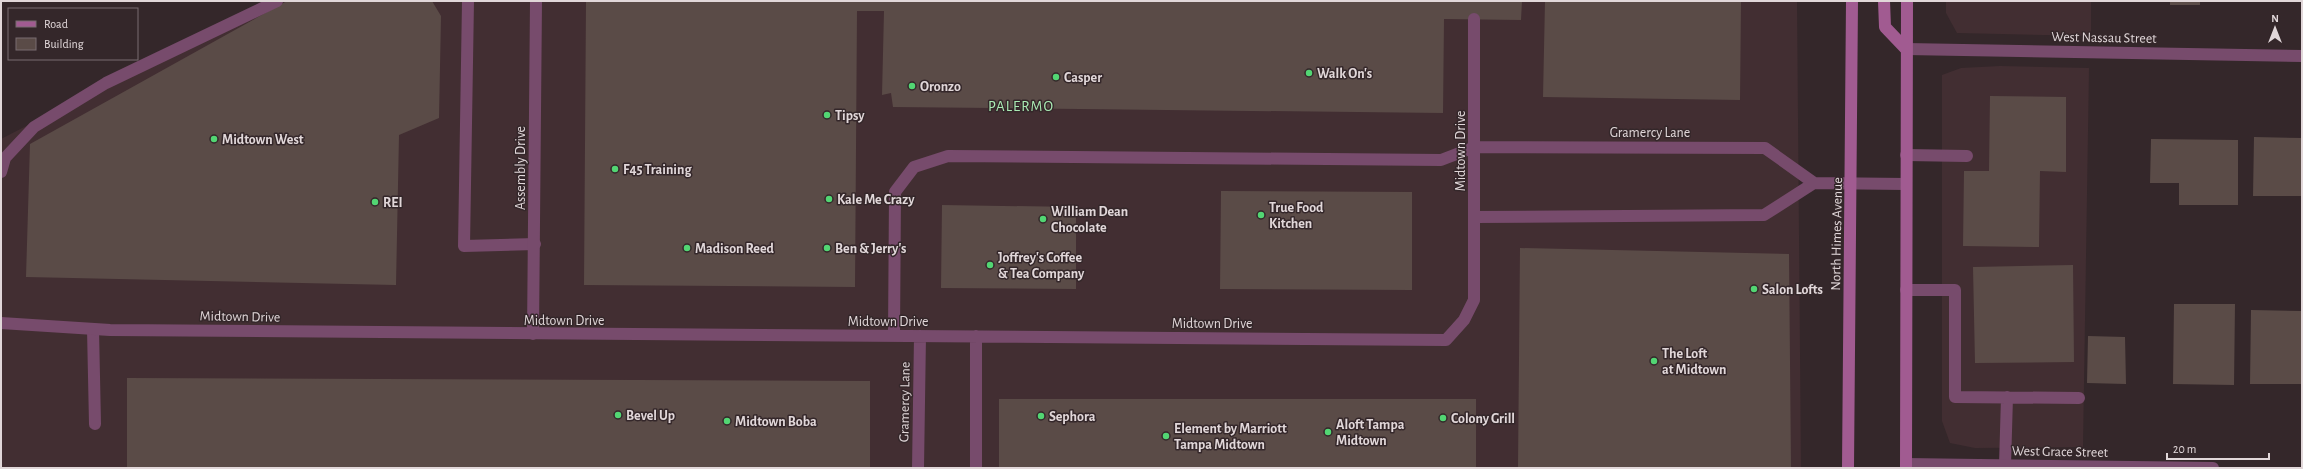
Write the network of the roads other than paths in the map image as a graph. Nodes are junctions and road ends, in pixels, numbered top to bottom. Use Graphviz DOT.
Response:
graph roads {
  1 [pos="277,1"];
  2 [pos="468,1"];
  3 [pos="536,1"];
  4 [pos="1852,1"];
  5 [pos="1884,1"];
  6 [pos="1907,1"];
  7 [pos="1474,19"];
  8 [pos="1906,49"];
  9 [pos="2302,56"];
  10 [pos="1475,147"];
  11 [pos="1906,155"];
  12 [pos="1967,156"];
  13 [pos="1,172"];
  14 [pos="1814,183"];
  15 [pos="1852,184"];
  16 [pos="1906,184"];
  17 [pos="1475,217"];
  18 [pos="534,244"];
  19 [pos="1906,290"];
  20 [pos="1,323"];
  21 [pos="93,329"];
  22 [pos="532,334"];
  23 [pos="894,336"];
  24 [pos="920,336"];
  25 [pos="976,336"];
  26 [pos="2007,397"];
  27 [pos="2079,398"];
  28 [pos="95,424"];
  29 [pos="2006,465"];
  30 [pos="1906,466"];
  31 [pos="2032,467"];
  32 [pos="918,468"];
  33 [pos="976,468"];
  34 [pos="1848,468"];
  35 [pos="2213,468"];
  1 -- 13 [label="street"];
  2 -- 18 [label="street"];
  3 -- 18 [label="street, Assembly Drive"];
  4 -- 15 [label="street, North Himes Avenue"];
  5 -- 8 [label="street"];
  6 -- 8 [label="street"];
  7 -- 10 [label="street, Midtown Drive"];
  8 -- 9 [label="street, West Nassau Street"];
  8 -- 11 [label="street"];
  10 -- 14 [label="street, Gramercy Lane"];
  10 -- 17 [label="street, Midtown Drive"];
  10 -- 23 [label="street"];
  11 -- 12 [label="street"];
  11 -- 16 [label="street"];
  14 -- 15 [label="street"];
  14 -- 17 [label="street"];
  15 -- 16 [label="street"];
  15 -- 34 [label="street, North Himes Avenue"];
  16 -- 19 [label="street"];
  17 -- 25 [label="street, Midtown Drive"];
  18 -- 22 [label="street, Assembly Drive"];
  19 -- 26 [label="street"];
  19 -- 30 [label="street"];
  20 -- 21 [label="street, Midtown Drive"];
  21 -- 22 [label="street, Midtown Drive"];
  21 -- 28 [label="street"];
  22 -- 23 [label="street, Midtown Drive"];
  23 -- 24 [label="street, Midtown Drive"];
  24 -- 25 [label="street, Midtown Drive"];
  24 -- 32 [label="street, Gramercy Lane"];
  25 -- 33 [label="street"];
  26 -- 27 [label="street"];
  26 -- 29 [label="street"];
  29 -- 30 [label="street, West Grace Street"];
  29 -- 31 [label="street, West Grace Street"];
  31 -- 35 [label="street, West Grace Street"];
}
